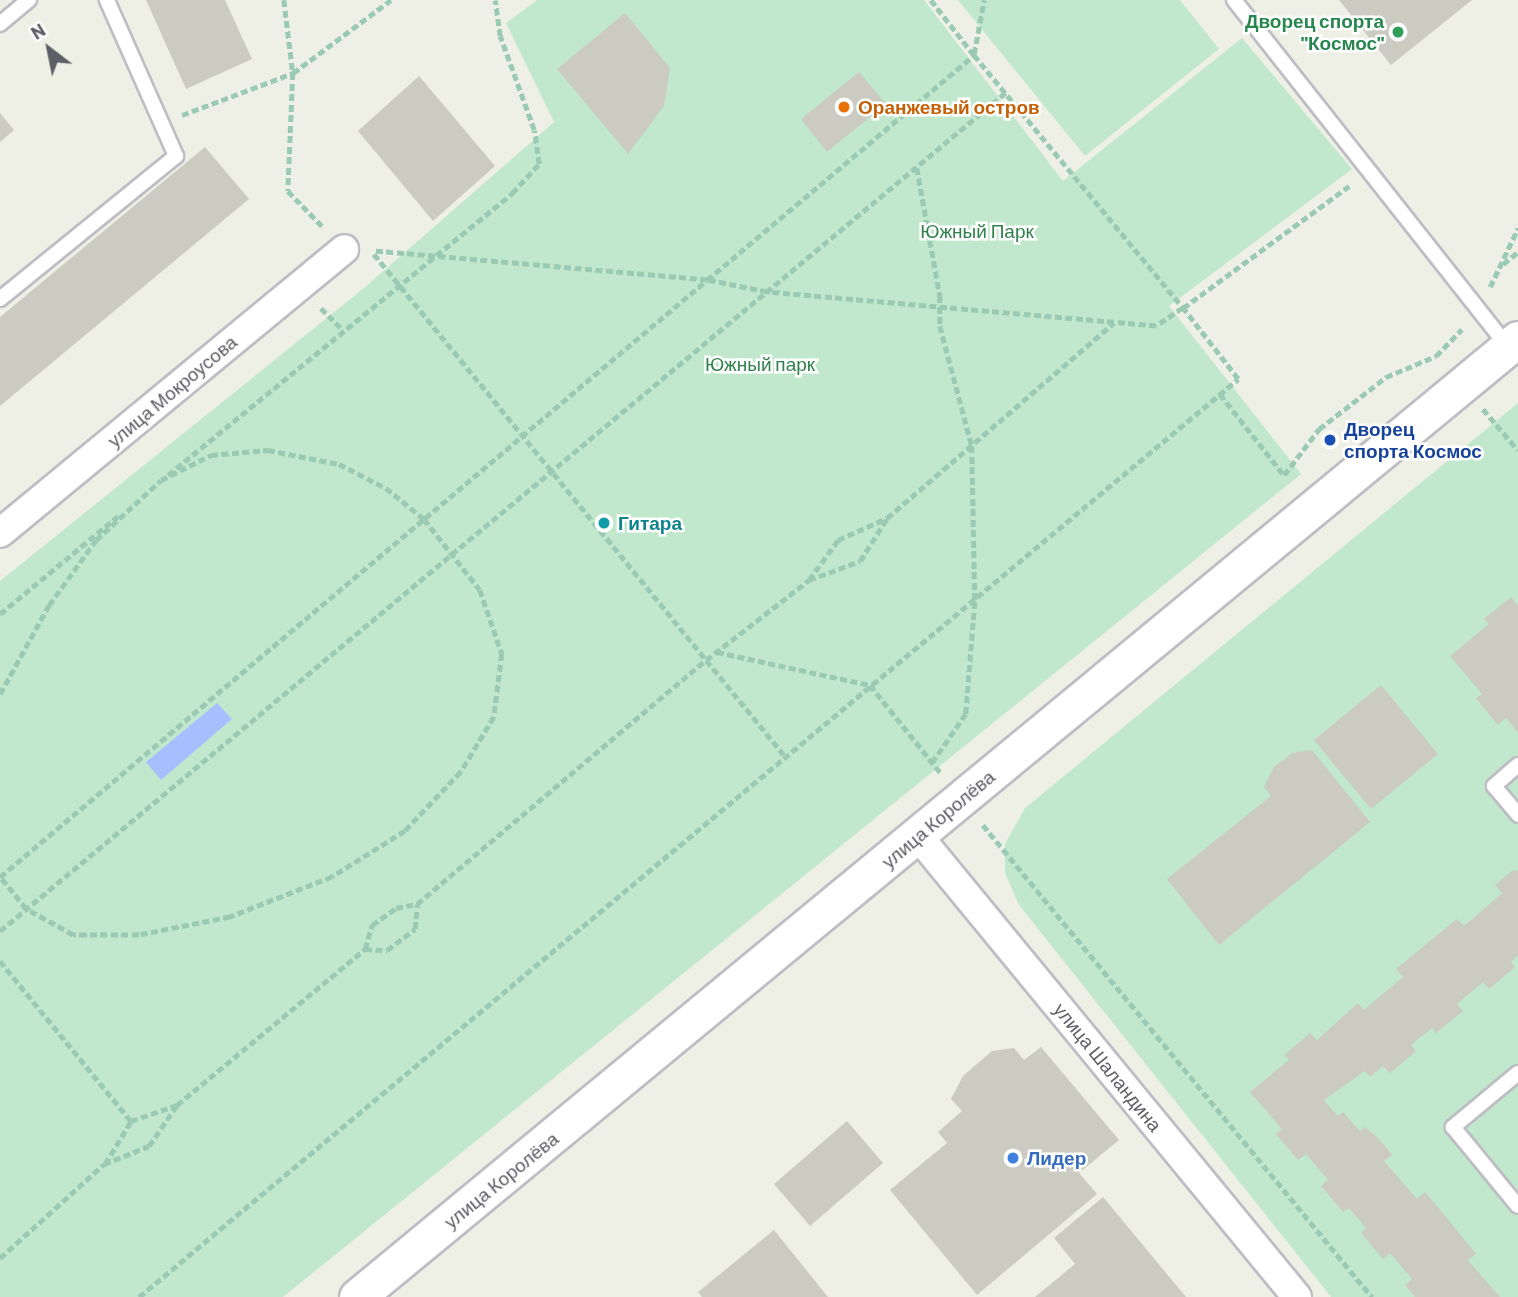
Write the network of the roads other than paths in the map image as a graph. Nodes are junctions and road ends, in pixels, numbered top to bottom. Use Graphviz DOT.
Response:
graph roads {
  1 [pos="29,0"];
  2 [pos="107,0"];
  3 [pos="1234,0"];
  4 [pos="0,24"];
  5 [pos="344,249"];
  6 [pos="0,299"];
  7 [pos="1513,343"];
  8 [pos="0,533"];
  9 [pos="1518,765"];
  10 [pos="1518,815"];
  11 [pos="918,836"];
  12 [pos="1518,1073"];
  13 [pos="1518,1206"];
  14 [pos="357,1297"];
  15 [pos="1297,1297"];
  1 -- 4 [label="lane"];
  2 -- 6 [label="lane"];
  3 -- 7 [label="lane"];
  5 -- 8 [label="street, улица Мокроусова"];
  7 -- 11 [label="street, улица Королёва"];
  9 -- 10 [label="lane"];
  11 -- 14 [label="street, улица Королёва"];
  11 -- 15 [label="street, улица Шаландина"];
  12 -- 13 [label="lane"];
}
